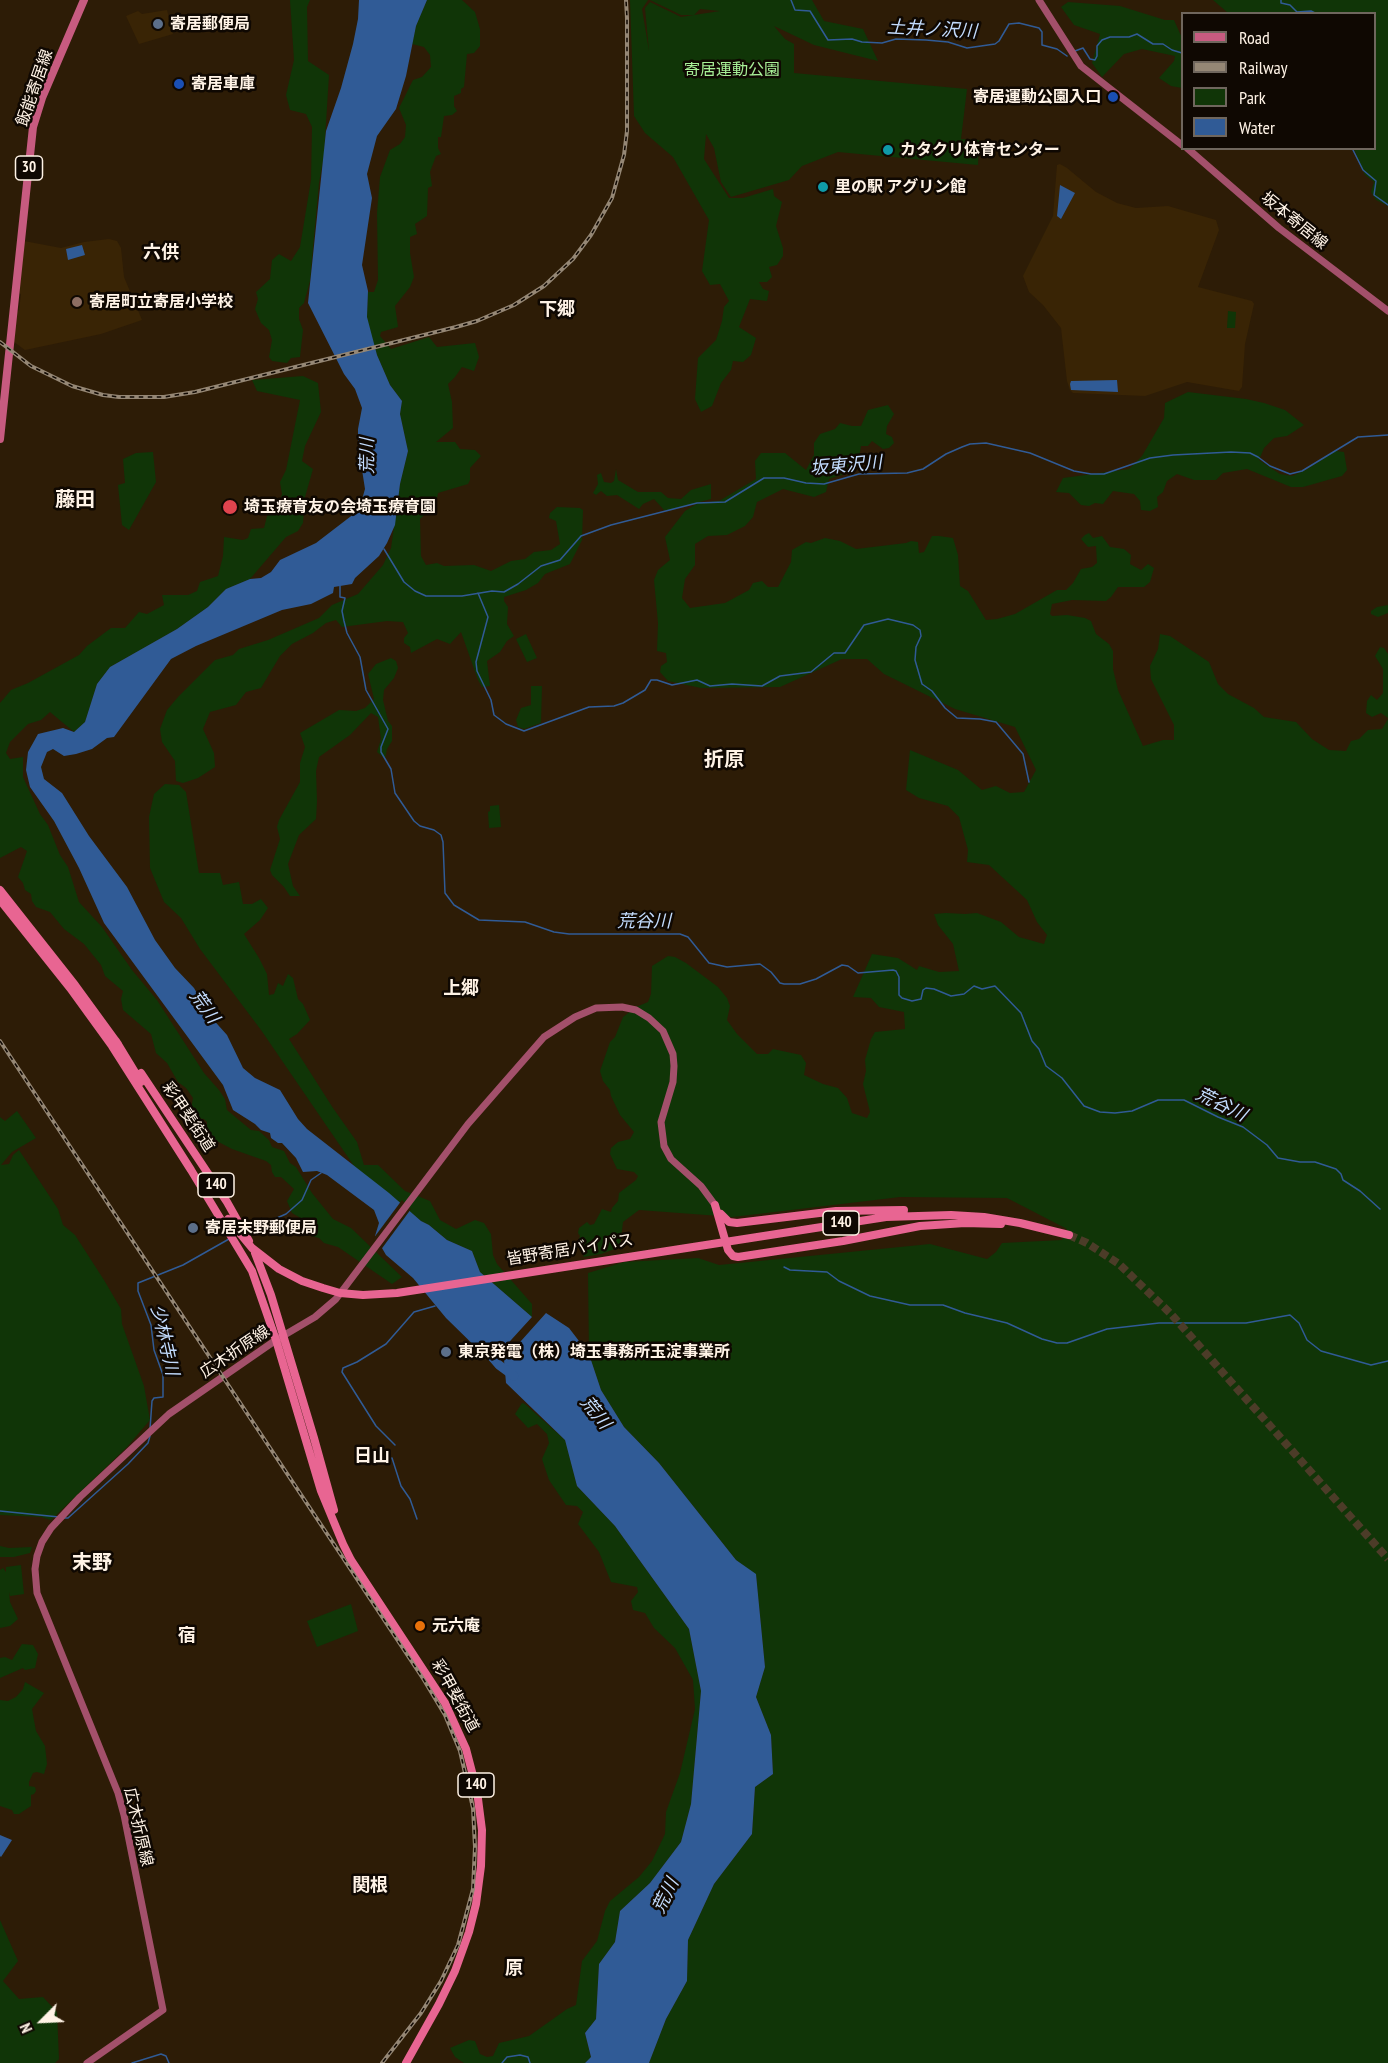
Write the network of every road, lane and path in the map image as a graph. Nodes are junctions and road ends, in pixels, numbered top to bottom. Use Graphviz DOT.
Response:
graph roads {
  1 [pos="84,0"];
  2 [pos="1039,0"];
  3 [pos="1181,144"];
  4 [pos="1189,150"];
  5 [pos="1388,311"];
  6 [pos="0,439"];
  7 [pos="0,890"];
  8 [pos="0,900"];
  9 [pos="114,1044"];
  10 [pos="715,1205"];
  11 [pos="1020,1223"];
  12 [pos="244,1232"];
  13 [pos="1069,1234"];
  14 [pos="236,1243"];
  15 [pos="279,1338"];
  16 [pos="87,2063"];
  17 [pos="406,2063"];
  1 -- 6 [label="main road, 飯能寄居線 / 30"];
  2 -- 3 [label="main road"];
  4 -- 5 [label="main road, 坂本寄居線"];
  7 -- 9 [label="highway, 彩甲斐街道 / 140"];
  8 -- 9 [label="highway, 彩甲斐街道 / 140"];
  9 -- 11 [label="highway, 皆野寄居バイパス / 140"];
  9 -- 12 [label="highway, 彩甲斐街道 / 140"];
  9 -- 14 [label="highway, 彩甲斐街道 / 140"];
  10 -- 11 [label="highway"];
  10 -- 11 [label="highway"];
  10 -- 15 [label="main road, 広木折原線"];
  11 -- 13 [label="highway, 皆野寄居バイパス / 140"];
  12 -- 14 [label="highway"];
  12 -- 15 [label="highway, 彩甲斐街道 / 140"];
  14 -- 15 [label="highway, 彩甲斐街道 / 140"];
  15 -- 16 [label="main road, 広木折原線"];
  15 -- 17 [label="highway, 彩甲斐街道 / 140"];
}
